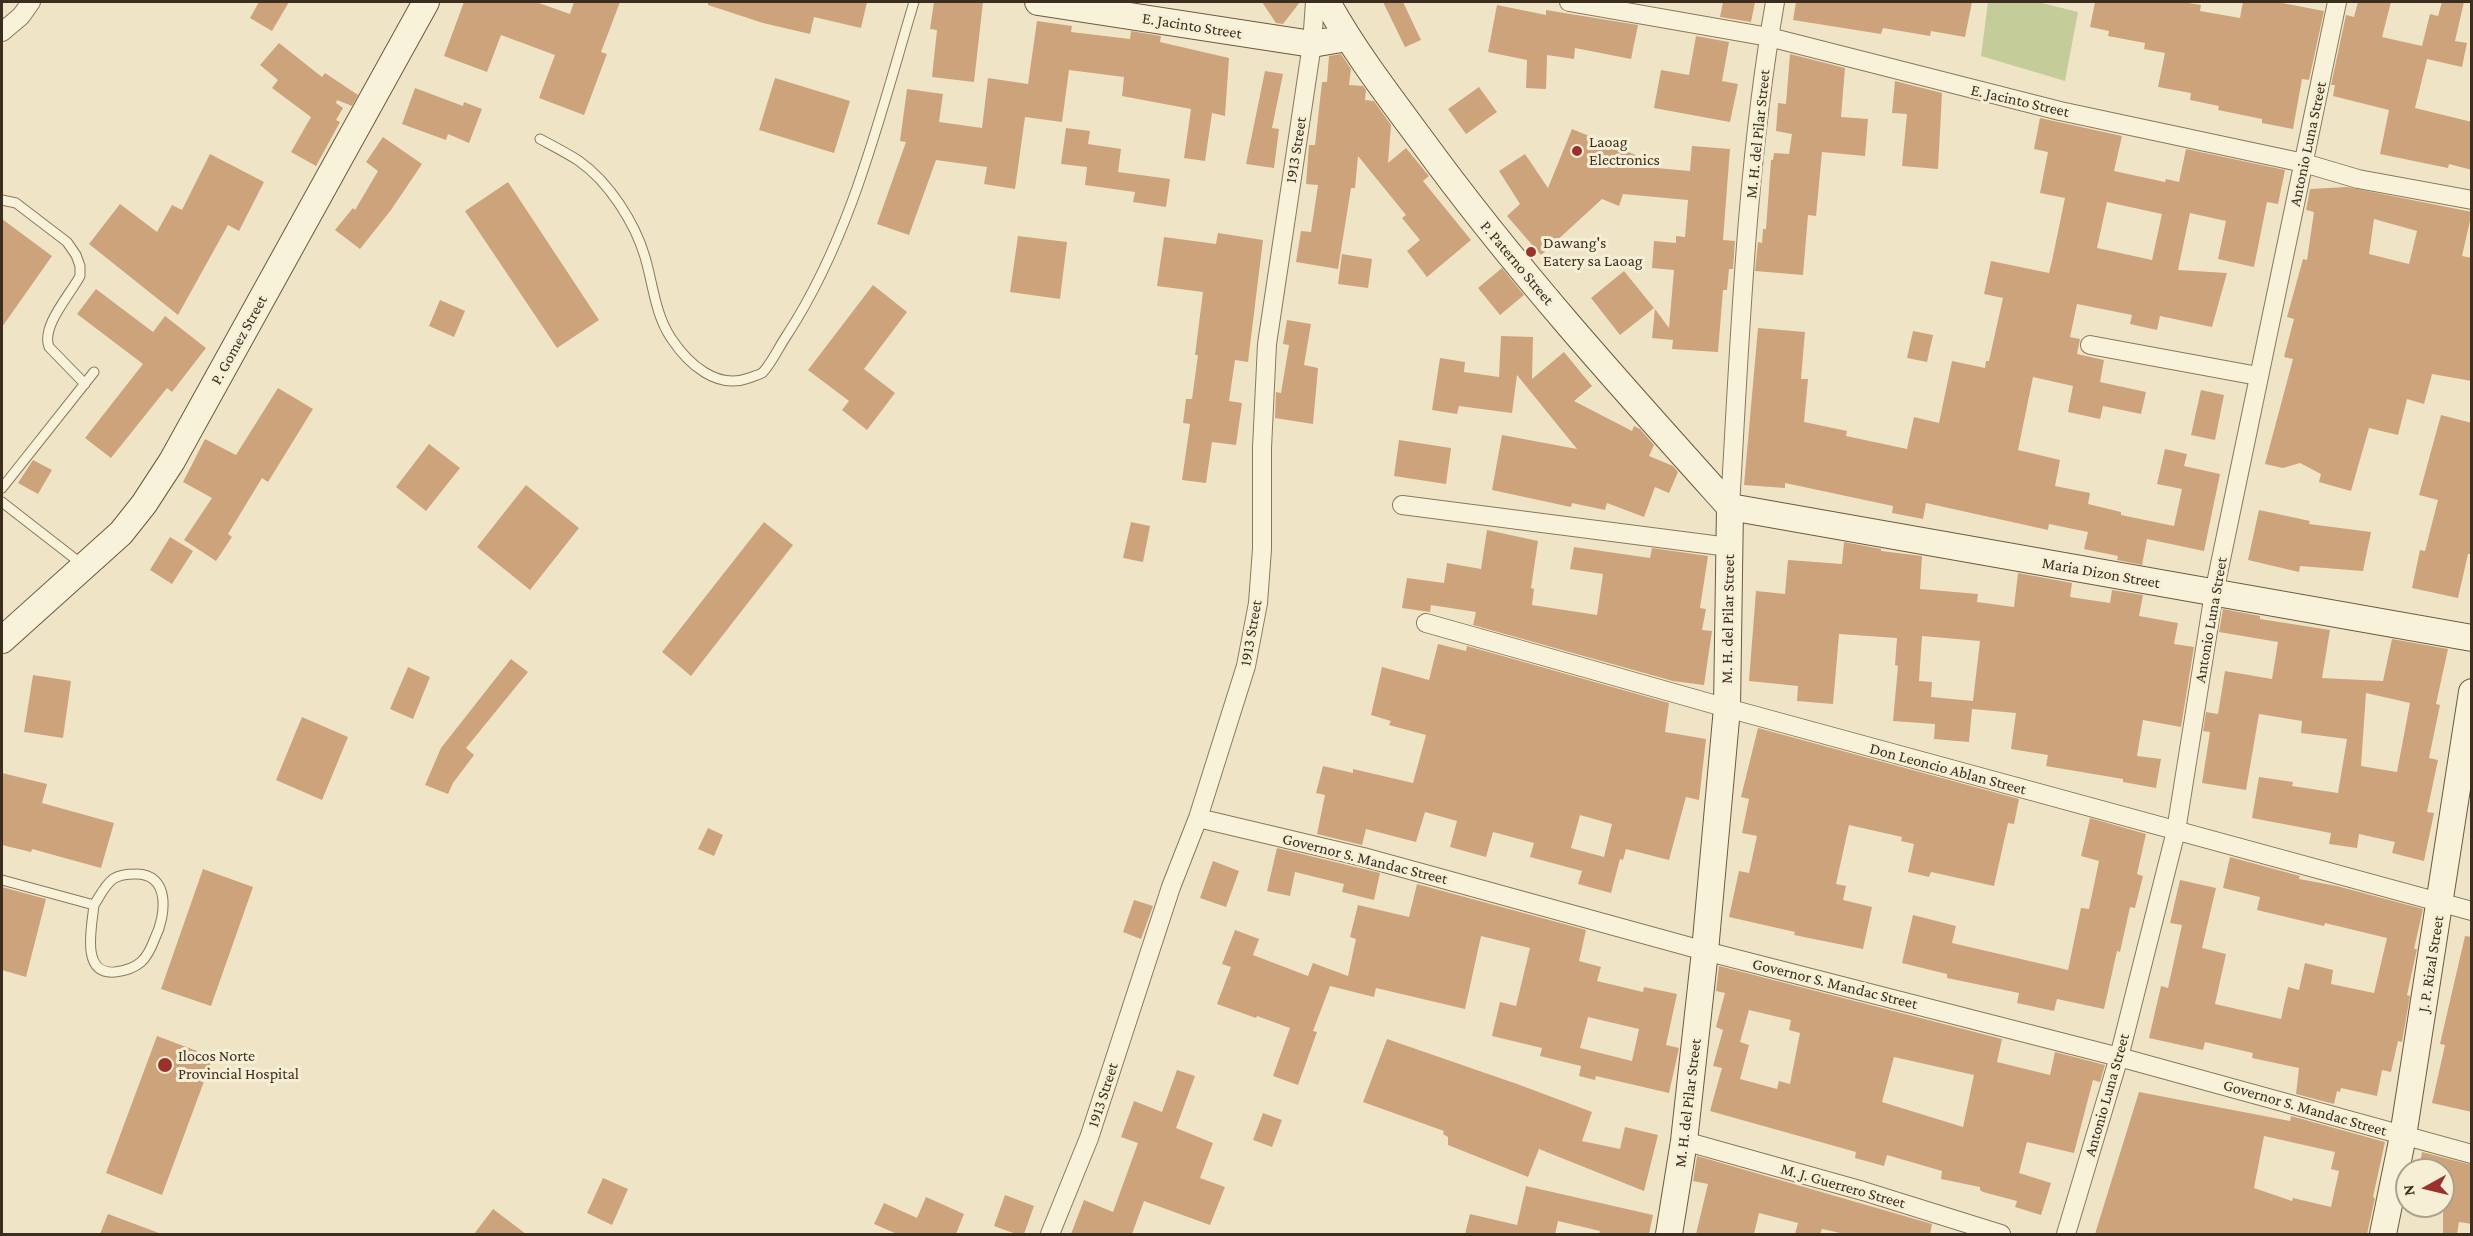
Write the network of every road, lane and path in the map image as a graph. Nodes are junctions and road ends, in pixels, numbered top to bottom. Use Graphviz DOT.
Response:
graph roads {
  1 [pos="31,2"];
  2 [pos="426,2"];
  3 [pos="914,2"];
  4 [pos="1038,2"];
  5 [pos="1316,2"];
  6 [pos="1327,2"];
  7 [pos="1569,2"];
  8 [pos="1775,2"];
  9 [pos="2337,2"];
  10 [pos="2,32"];
  11 [pos="1769,37"];
  12 [pos="1347,38"];
  13 [pos="1312,44"];
  14 [pos="540,139"];
  15 [pos="2304,163"];
  16 [pos="2,200"];
  17 [pos="2472,200"];
  18 [pos="2090,345"];
  19 [pos="94,372"];
  20 [pos="2258,376"];
  21 [pos="85,384"];
  22 [pos="2,488"];
  23 [pos="2,502"];
  24 [pos="1402,505"];
  25 [pos="1730,507"];
  26 [pos="1730,547"];
  27 [pos="85,566"];
  28 [pos="2214,593"];
  29 [pos="1426,623"];
  30 [pos="2472,638"];
  31 [pos="2,640"];
  32 [pos="2472,692"];
  33 [pos="1727,708"];
  34 [pos="1198,818"];
  35 [pos="2176,831"];
  36 [pos="2,880"];
  37 [pos="2440,902"];
  38 [pos="94,905"];
  39 [pos="2472,911"];
  40 [pos="1705,951"];
  41 [pos="2119,1057"];
  42 [pos="2403,1136"];
  43 [pos="1684,1141"];
  44 [pos="2472,1154"];
  45 [pos="1050,1234"];
  46 [pos="1669,1234"];
  47 [pos="2001,1234"];
  48 [pos="2067,1234"];
  49 [pos="2383,1234"];
  1 -- 10 [label="street"];
  2 -- 27 [label="main road, P. Gomez Street"];
  3 -- 14 [label="lane"];
  4 -- 13 [label="main road, E. Jacinto Street"];
  5 -- 13 [label="street, 1913 Street"];
  6 -- 12 [label="main road, P. Paterno Street"];
  7 -- 11 [label="street, E. Jacinto Street"];
  8 -- 11 [label="street, M. H. del Pilar Street"];
  9 -- 15 [label="street, Antonio Luna Street"];
  11 -- 15 [label="street, E. Jacinto Street"];
  11 -- 25 [label="street, M. H. del Pilar Street"];
  12 -- 13 [label="main road, E. Jacinto Street"];
  12 -- 25 [label="main road, P. Paterno Street"];
  13 -- 34 [label="street, 1913 Street"];
  15 -- 17 [label="street, E. Jacinto Street"];
  15 -- 20 [label="street, Antonio Luna Street"];
  16 -- 21 [label="lane"];
  18 -- 20 [label="street"];
  19 -- 21 [label="lane"];
  20 -- 28 [label="street, Antonio Luna Street"];
  21 -- 22 [label="lane"];
  23 -- 27 [label="lane"];
  24 -- 26 [label="street"];
  25 -- 26 [label="main road, M. H. del Pilar Street"];
  25 -- 28 [label="main road, Maria Dizon Street"];
  26 -- 33 [label="main road, M. H. del Pilar Street"];
  27 -- 31 [label="main road, P. Gomez Street"];
  28 -- 30 [label="main road, Maria Dizon Street"];
  28 -- 35 [label="street, Antonio Luna Street"];
  29 -- 33 [label="street, Don Leoncio Ablan Street"];
  32 -- 37 [label="main road, J. P. Rizal Street"];
  33 -- 35 [label="street, Don Leoncio Ablan Street"];
  33 -- 40 [label="main road, M. H. del Pilar Street"];
  34 -- 40 [label="street, Governor S. Mandac Street"];
  34 -- 45 [label="street, 1913 Street"];
  35 -- 37 [label="street, Don Leoncio Ablan Street"];
  35 -- 41 [label="street, Antonio Luna Street"];
  36 -- 38 [label="lane"];
  37 -- 39 [label="street, Don Leoncio Ablan Street"];
  37 -- 42 [label="main road, J. P. Rizal Street"];
  38 -- 38 [label="lane"];
  40 -- 41 [label="street, Governor S. Mandac Street"];
  40 -- 43 [label="main road, M. H. del Pilar Street"];
  41 -- 42 [label="street, Governor S. Mandac Street"];
  41 -- 48 [label="street, Antonio Luna Street"];
  42 -- 44 [label="street, Governor S. Mandac Street"];
  42 -- 49 [label="main road, J. P. Rizal Street"];
  43 -- 46 [label="main road, M. H. del Pilar Street"];
  43 -- 47 [label="street, M. J. Guerrero Street"];
}
